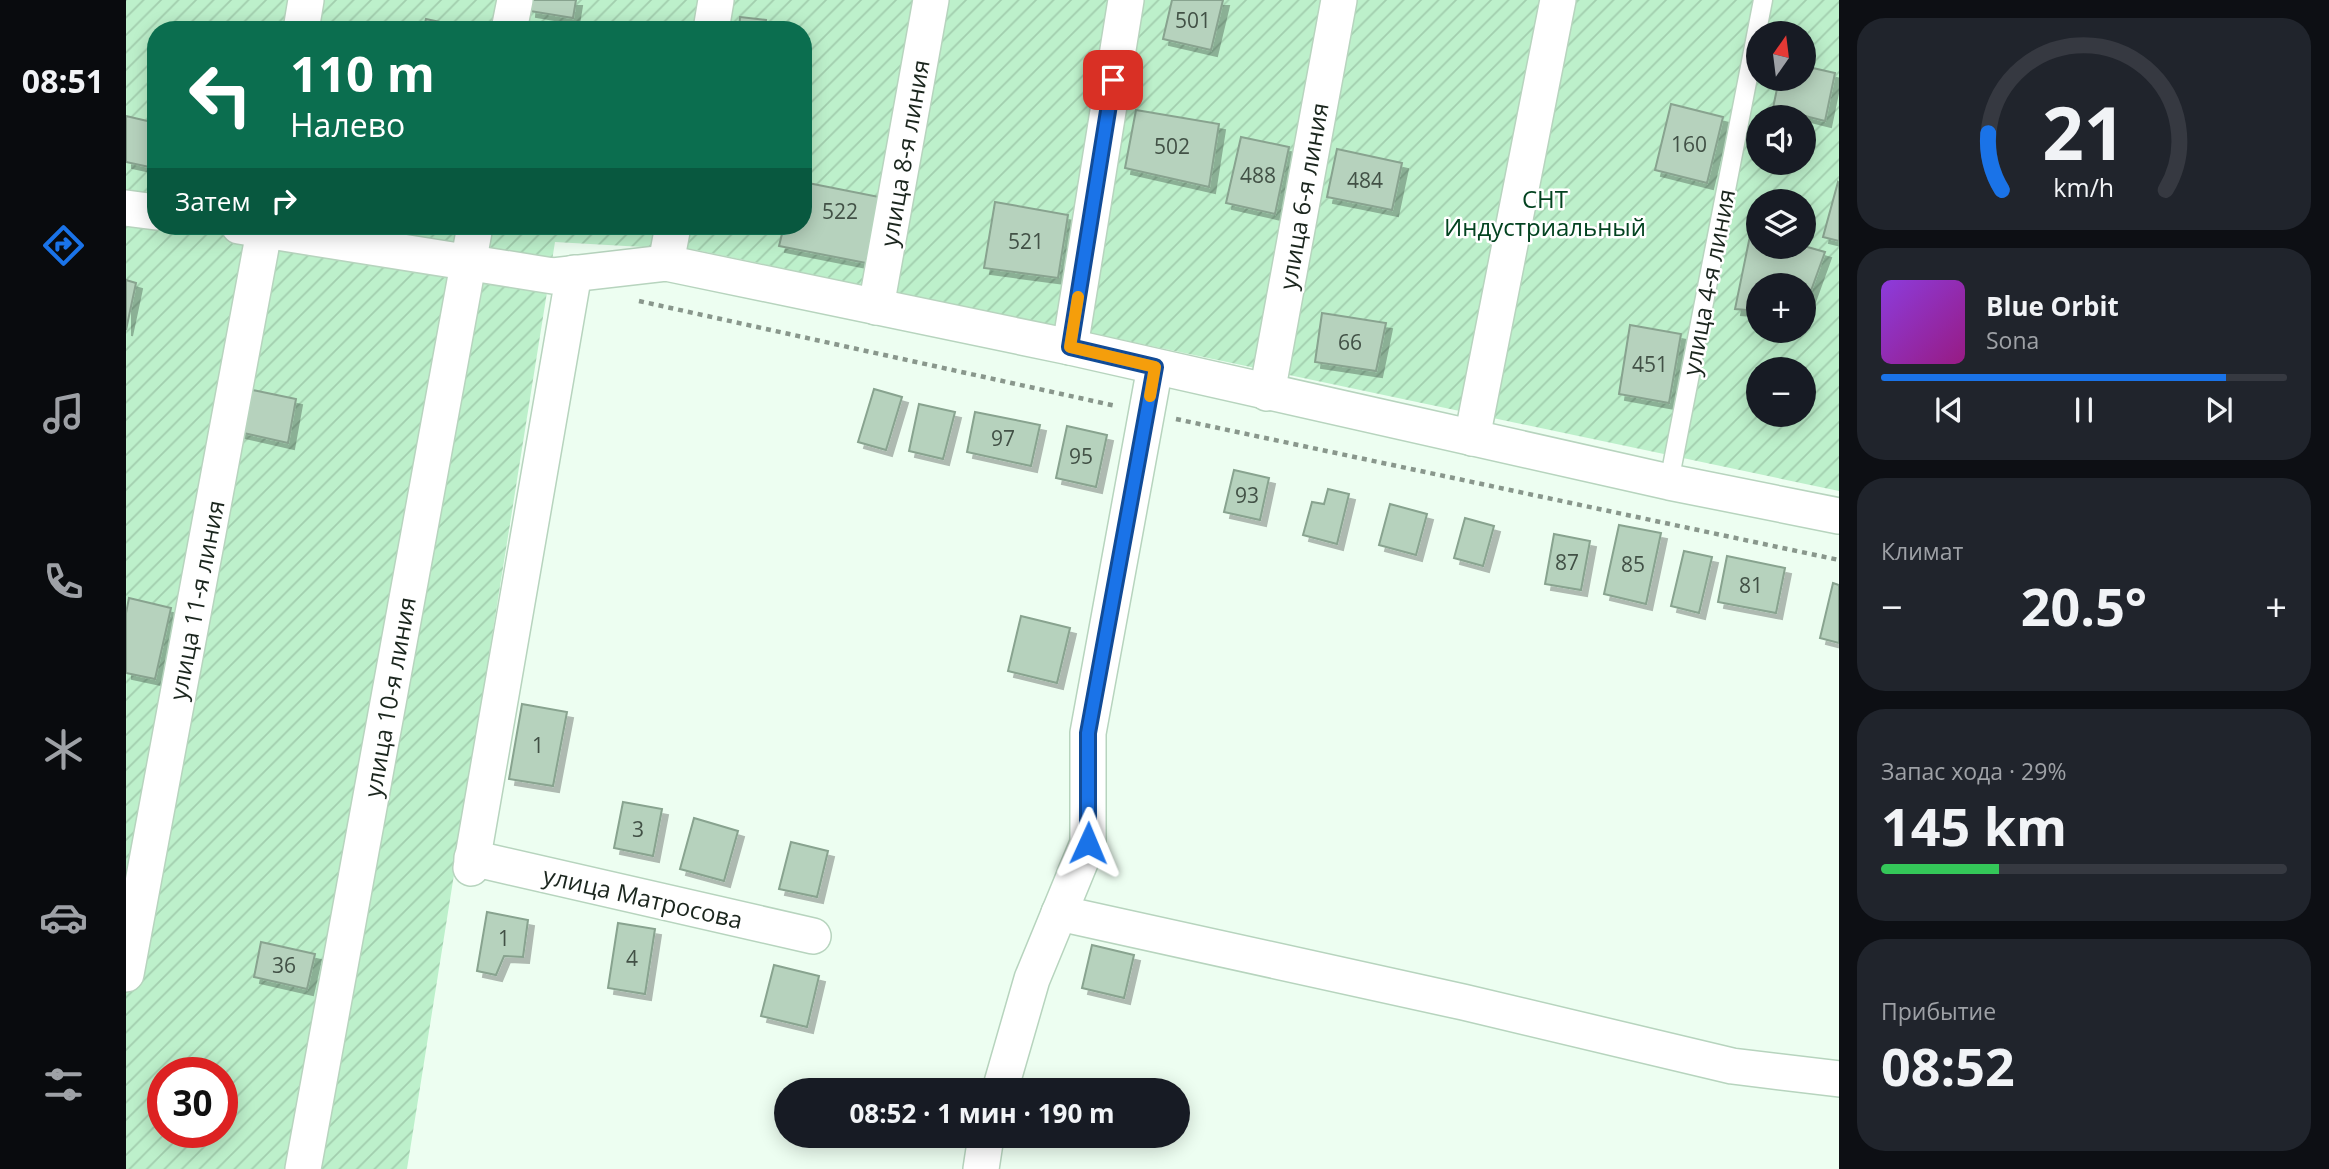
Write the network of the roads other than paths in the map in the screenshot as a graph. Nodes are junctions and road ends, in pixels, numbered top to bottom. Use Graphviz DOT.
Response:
graph roads {
  1 [pos="306,0"];
  2 [pos="515,0"];
  3 [pos="716,0"];
  4 [pos="931,0"];
  5 [pos="1126,0"];
  6 [pos="1339,0"];
  7 [pos="1558,0"];
  8 [pos="1763,0"];
  9 [pos="302,21"];
  10 [pos="511,21"];
  11 [pos="712,21"];
  12 [pos="126,208"];
  13 [pos="147,211"];
  14 [pos="255,235"];
  15 [pos="304,235"];
  16 [pos="473,235"];
  17 [pos="671,235"];
  18 [pos="468,262"];
  19 [pos="666,263"];
  20 [pos="574,273"];
  21 [pos="876,307"];
  22 [pos="1070,347"];
  23 [pos="1155,367"];
  24 [pos="1267,393"];
  25 [pos="1472,438"];
  26 [pos="1670,482"];
  27 [pos="1839,516"];
  28 [pos="1059,912"];
  29 [pos="813,936"];
  30 [pos="126,974"];
  31 [pos="1003,1078"];
  32 [pos="1839,1079"];
  33 [pos="984,1148"];
  34 [pos="303,1169"];
  35 [pos="981,1169"];
  1 -- 9 [label="street"];
  2 -- 10 [label="street"];
  3 -- 11 [label="street"];
  4 -- 21 [label="street, улица 8-я линия"];
  5 -- 22 [label="street"];
  6 -- 24 [label="street, улица 6-я линия"];
  7 -- 25 [label="street"];
  8 -- 26 [label="lane, улица 4-я линия"];
  12 -- 13 [label="street"];
  14 -- 30 [label="street, улица 11-я линия"];
  15 -- 18 [label="street"];
  16 -- 18 [label="street, улица 10-я линия"];
  17 -- 19 [label="street"];
  18 -- 20 [label="street"];
  18 -- 34 [label="street, улица 10-я линия"];
  19 -- 20 [label="street"];
  19 -- 21 [label="street"];
  20 -- 29 [label="street, улица Матросова"];
  21 -- 22 [label="street"];
  22 -- 23 [label="street"];
  23 -- 24 [label="street"];
  23 -- 28 [label="street"];
  24 -- 25 [label="street"];
  25 -- 26 [label="street"];
  26 -- 27 [label="street"];
  28 -- 31 [label="street"];
  28 -- 32 [label="street"];
  33 -- 35 [label="street"];
}
